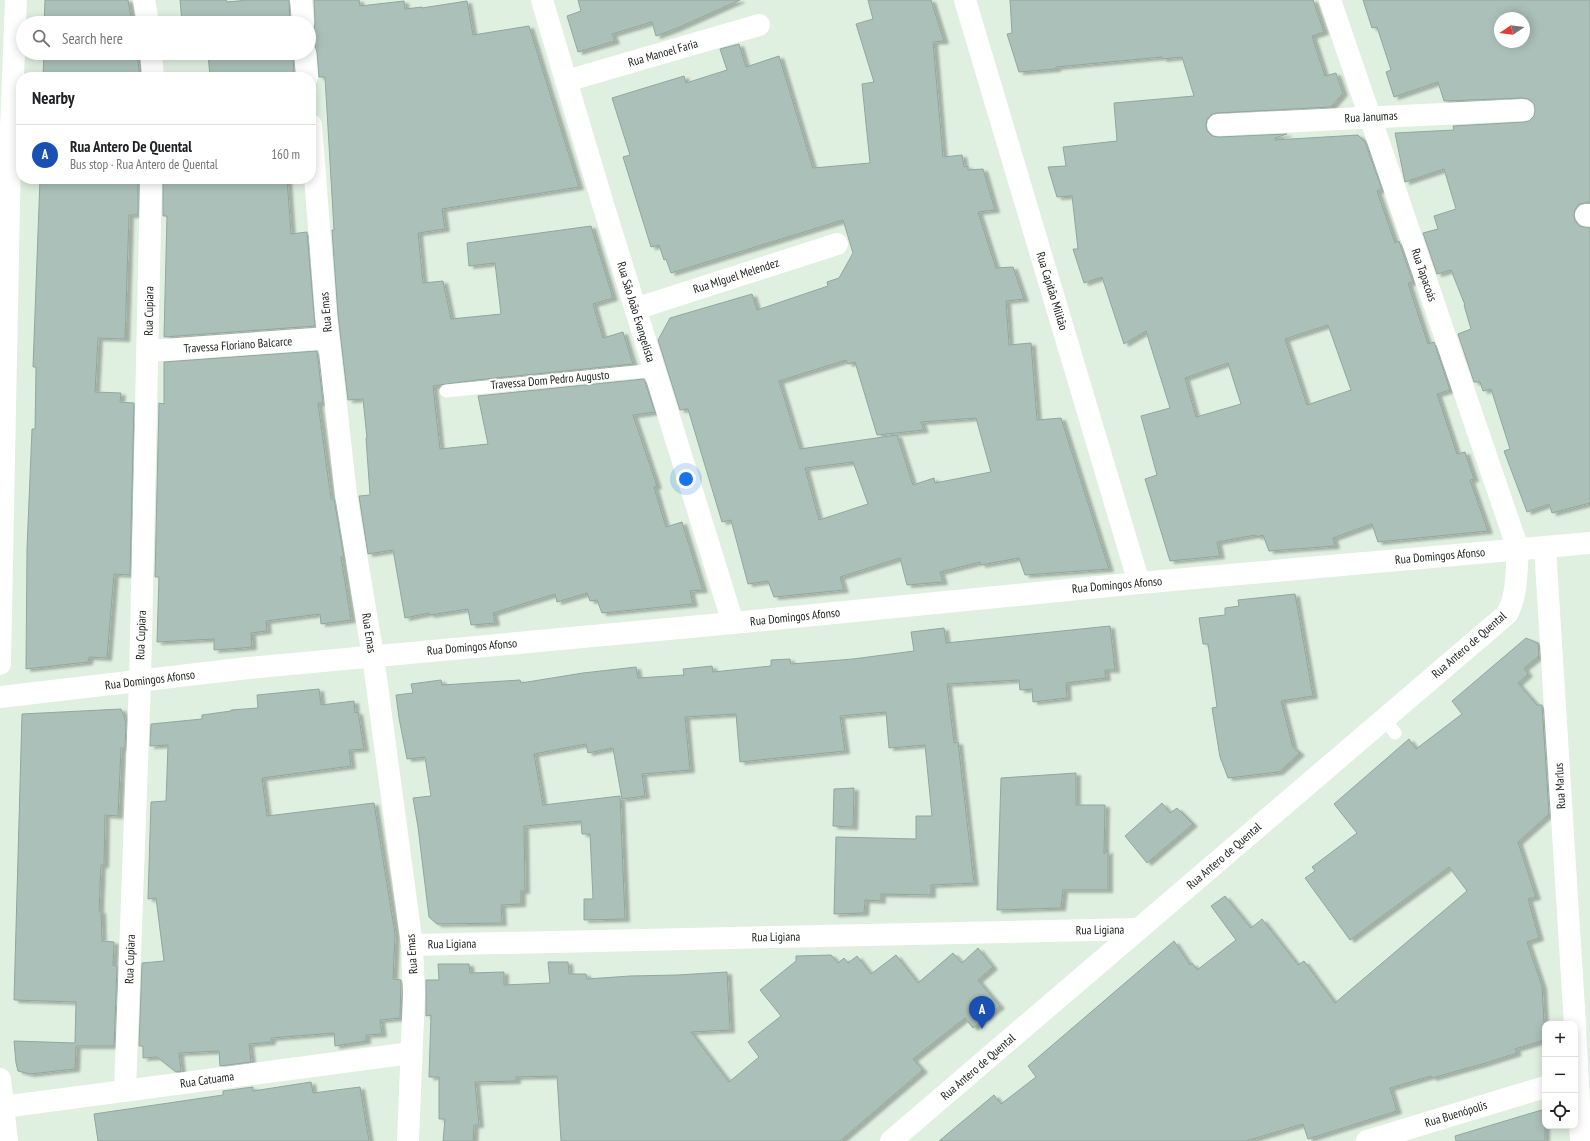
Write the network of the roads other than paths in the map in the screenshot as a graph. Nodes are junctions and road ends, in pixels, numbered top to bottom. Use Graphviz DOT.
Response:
graph roads {
  1 [pos="16,0"];
  2 [pos="144,0"];
  3 [pos="301,0"];
  4 [pos="542,0"];
  5 [pos="965,0"];
  6 [pos="1330,0"];
  7 [pos="147,16"];
  8 [pos="302,16"];
  9 [pos="760,26"];
  10 [pos="152,60"];
  11 [pos="306,60"];
  12 [pos="153,72"];
  13 [pos="307,72"];
  14 [pos="566,81"];
  15 [pos="1523,110"];
  16 [pos="1369,117"];
  17 [pos="1218,125"];
  18 [pos="152,184"];
  19 [pos="316,184"];
  20 [pos="837,244"];
  21 [pos="635,309"];
  22 [pos="328,338"];
  23 [pos="148,351"];
  24 [pos="655,370"];
  25 [pos="446,391"];
  26 [pos="1590,543"];
  27 [pos="1545,548"];
  28 [pos="1518,550"];
  29 [pos="1139,583"];
  30 [pos="733,623"];
  31 [pos="373,656"];
  32 [pos="0,664"];
  33 [pos="140,681"];
  34 [pos="0,697"];
  35 [pos="1139,929"];
  36 [pos="412,945"];
  37 [pos="1575,1021"];
  38 [pos="411,1053"];
  39 [pos="0,1079"];
  40 [pos="1542,1088"];
  41 [pos="125,1091"];
  42 [pos="1577,1093"];
  43 [pos="3,1107"];
  44 [pos="7,1141"];
  45 [pos="408,1141"];
  46 [pos="890,1141"];
  47 [pos="1367,1141"];
  48 [pos="1581,1141"];
  1 -- 32 [label="street"];
  2 -- 7 [label="street"];
  3 -- 8 [label="street"];
  4 -- 14 [label="street, Rua São João Evangelista"];
  5 -- 29 [label="street, Rua Capitão Militão"];
  6 -- 16 [label="street, Rua Tapacoás"];
  9 -- 14 [label="street, Rua Manoel Faria"];
  10 -- 12 [label="street"];
  11 -- 13 [label="street"];
  14 -- 21 [label="street, Rua São João Evangelista"];
  15 -- 16 [label="street, Rua Janumas"];
  16 -- 17 [label="street, Rua Janumas"];
  16 -- 28 [label="street, Rua Tapacoás"];
  18 -- 23 [label="street, Rua Cupiara"];
  19 -- 22 [label="street, Rua Emas"];
  20 -- 21 [label="street, Rua MIguel Melendez"];
  21 -- 24 [label="street, Rua São João Evangelista"];
  22 -- 23 [label="street, Travessa Floriano Balcarce"];
  22 -- 31 [label="street, Rua Emas"];
  23 -- 33 [label="street, Rua Cupiara"];
  24 -- 25 [label="lane, Travessa Dom Pedro Augusto"];
  24 -- 30 [label="street, Rua São João Evangelista"];
  26 -- 27 [label="street, Rua Domingos Afonso"];
  27 -- 28 [label="street, Rua Domingos Afonso"];
  27 -- 37 [label="street, Rua Marlus"];
  28 -- 29 [label="street, Rua Domingos Afonso"];
  28 -- 35 [label="street, Rua Antero de Quental"];
  29 -- 30 [label="street, Rua Domingos Afonso"];
  30 -- 31 [label="street, Rua Domingos Afonso"];
  31 -- 33 [label="street, Rua Domingos Afonso"];
  31 -- 36 [label="street, Rua Emas"];
  33 -- 34 [label="street, Rua Domingos Afonso"];
  33 -- 41 [label="street, Rua Cupiara"];
  35 -- 36 [label="street, Rua Ligiana"];
  35 -- 46 [label="street, Rua Antero de Quental"];
  36 -- 38 [label="street, Rua Emas"];
  38 -- 41 [label="street, Rua Catuama"];
  38 -- 45 [label="street, Rua Emas"];
  39 -- 43 [label="street"];
  40 -- 47 [label="street, Rua Buenópolis"];
  41 -- 43 [label="street, Rua Catuama"];
  42 -- 48 [label="street"];
  43 -- 44 [label="street"];
}
